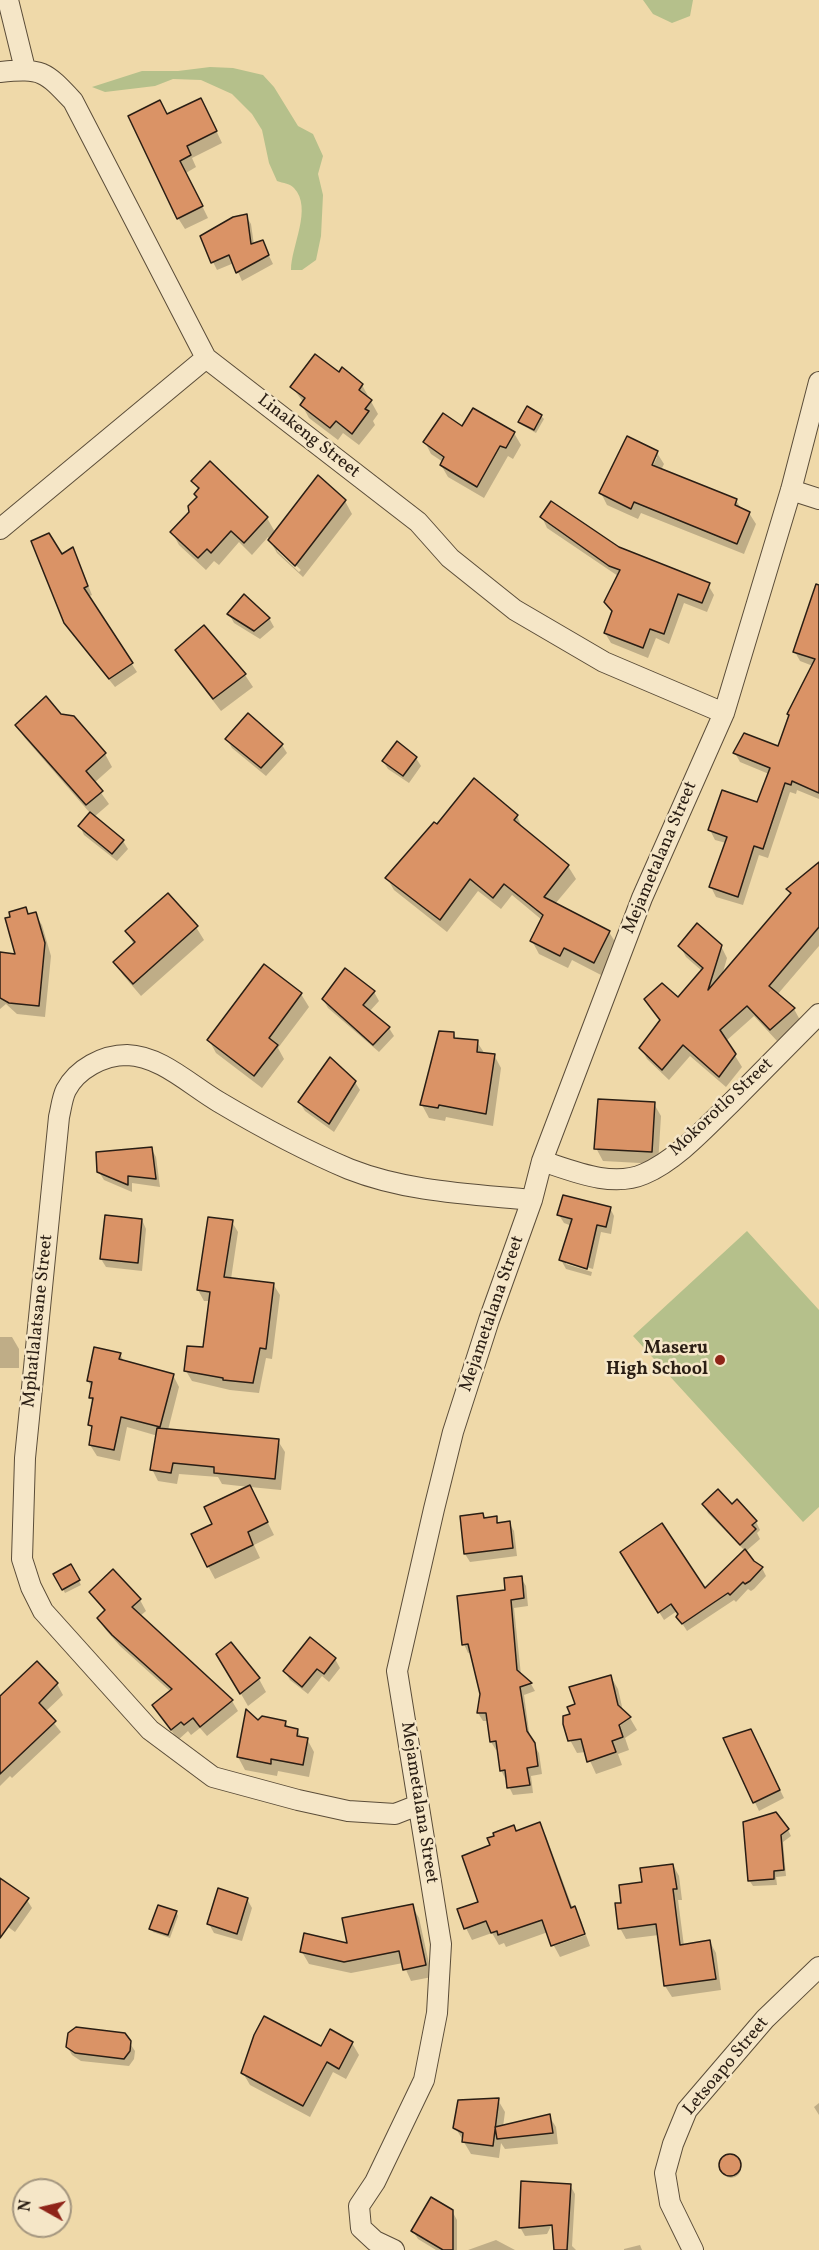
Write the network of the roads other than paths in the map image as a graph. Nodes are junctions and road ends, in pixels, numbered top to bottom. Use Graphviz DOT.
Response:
graph roads {
  1 [pos="8,0"];
  2 [pos="25,69"];
  3 [pos="0,72"];
  4 [pos="206,358"];
  5 [pos="819,382"];
  6 [pos="791,490"];
  7 [pos="819,499"];
  8 [pos="0,529"];
  9 [pos="724,713"];
  10 [pos="819,1014"];
  11 [pos="542,1161"];
  12 [pos="532,1200"];
  13 [pos="418,1805"];
  14 [pos="819,1967"];
  15 [pos="394,2250"];
  16 [pos="693,2250"];
  1 -- 2 [label="street"];
  2 -- 3 [label="street"];
  2 -- 4 [label="street, Linakeng Street"];
  4 -- 8 [label="street"];
  4 -- 9 [label="street, Linakeng Street"];
  5 -- 6 [label="street, Mejametalana Street"];
  6 -- 7 [label="street"];
  6 -- 9 [label="street, Mejametalana Street"];
  9 -- 11 [label="street, Mejametalana Street"];
  10 -- 11 [label="street, Mokorotlo Street"];
  11 -- 12 [label="street, Mejametalana Street"];
  12 -- 13 [label="street, Mejametalana Street"];
  12 -- 13 [label="street, Mphatlalatsane Street"];
  13 -- 15 [label="street, Mejametalana Street"];
  14 -- 16 [label="street, Letsoapo Street"];
}
